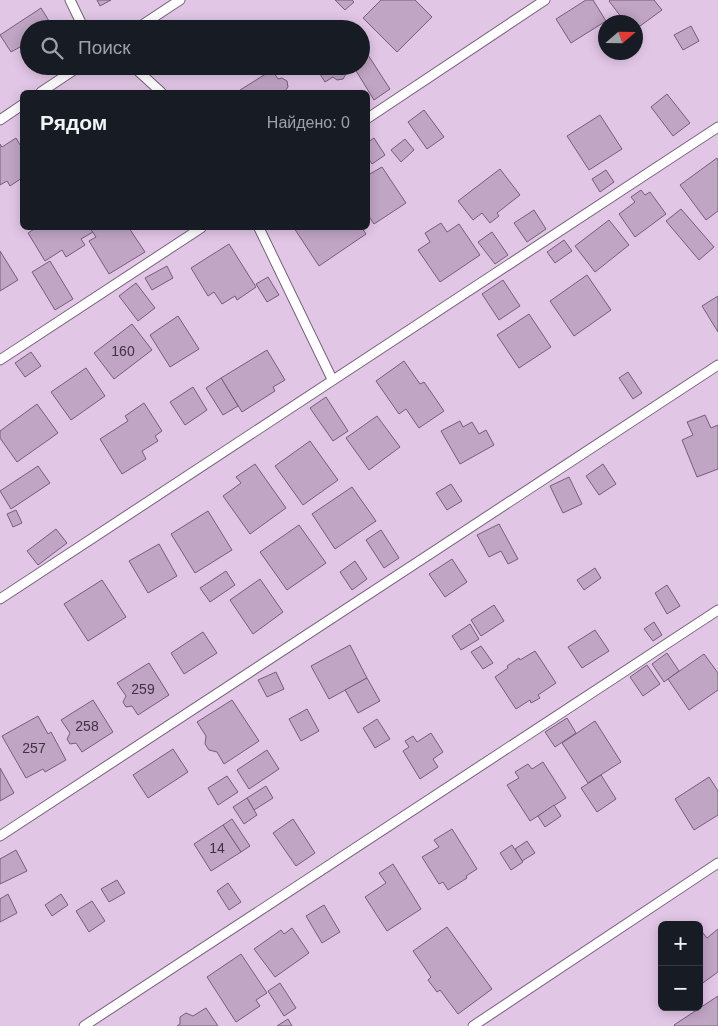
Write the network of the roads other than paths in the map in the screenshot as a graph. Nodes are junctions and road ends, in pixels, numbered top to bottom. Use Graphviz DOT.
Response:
graph roads {
  1 [pos="70,0"];
  2 [pos="180,0"];
  3 [pos="545,0"];
  4 [pos="80,20"];
  5 [pos="150,20"];
  6 [pos="66,75"];
  7 [pos="142,75"];
  8 [pos="44,90"];
  9 [pos="159,90"];
  10 [pos="20,106"];
  11 [pos="370,117"];
  12 [pos="0,120"];
  13 [pos="718,127"];
  14 [pos="198,230"];
  15 [pos="260,230"];
  16 [pos="0,360"];
  17 [pos="718,365"];
  18 [pos="332,379"];
  19 [pos="0,599"];
  20 [pos="718,610"];
  21 [pos="0,836"];
  22 [pos="718,863"];
  23 [pos="84,1026"];
  24 [pos="473,1026"];
  1 -- 4 [label="lane"];
  2 -- 5 [label="lane"];
  3 -- 11 [label="lane"];
  6 -- 8 [label="lane"];
  7 -- 9 [label="lane"];
  10 -- 12 [label="lane"];
  13 -- 18 [label="lane"];
  14 -- 16 [label="lane"];
  15 -- 18 [label="lane"];
  17 -- 21 [label="lane"];
  18 -- 19 [label="lane"];
  20 -- 23 [label="lane"];
  22 -- 24 [label="lane"];
}
